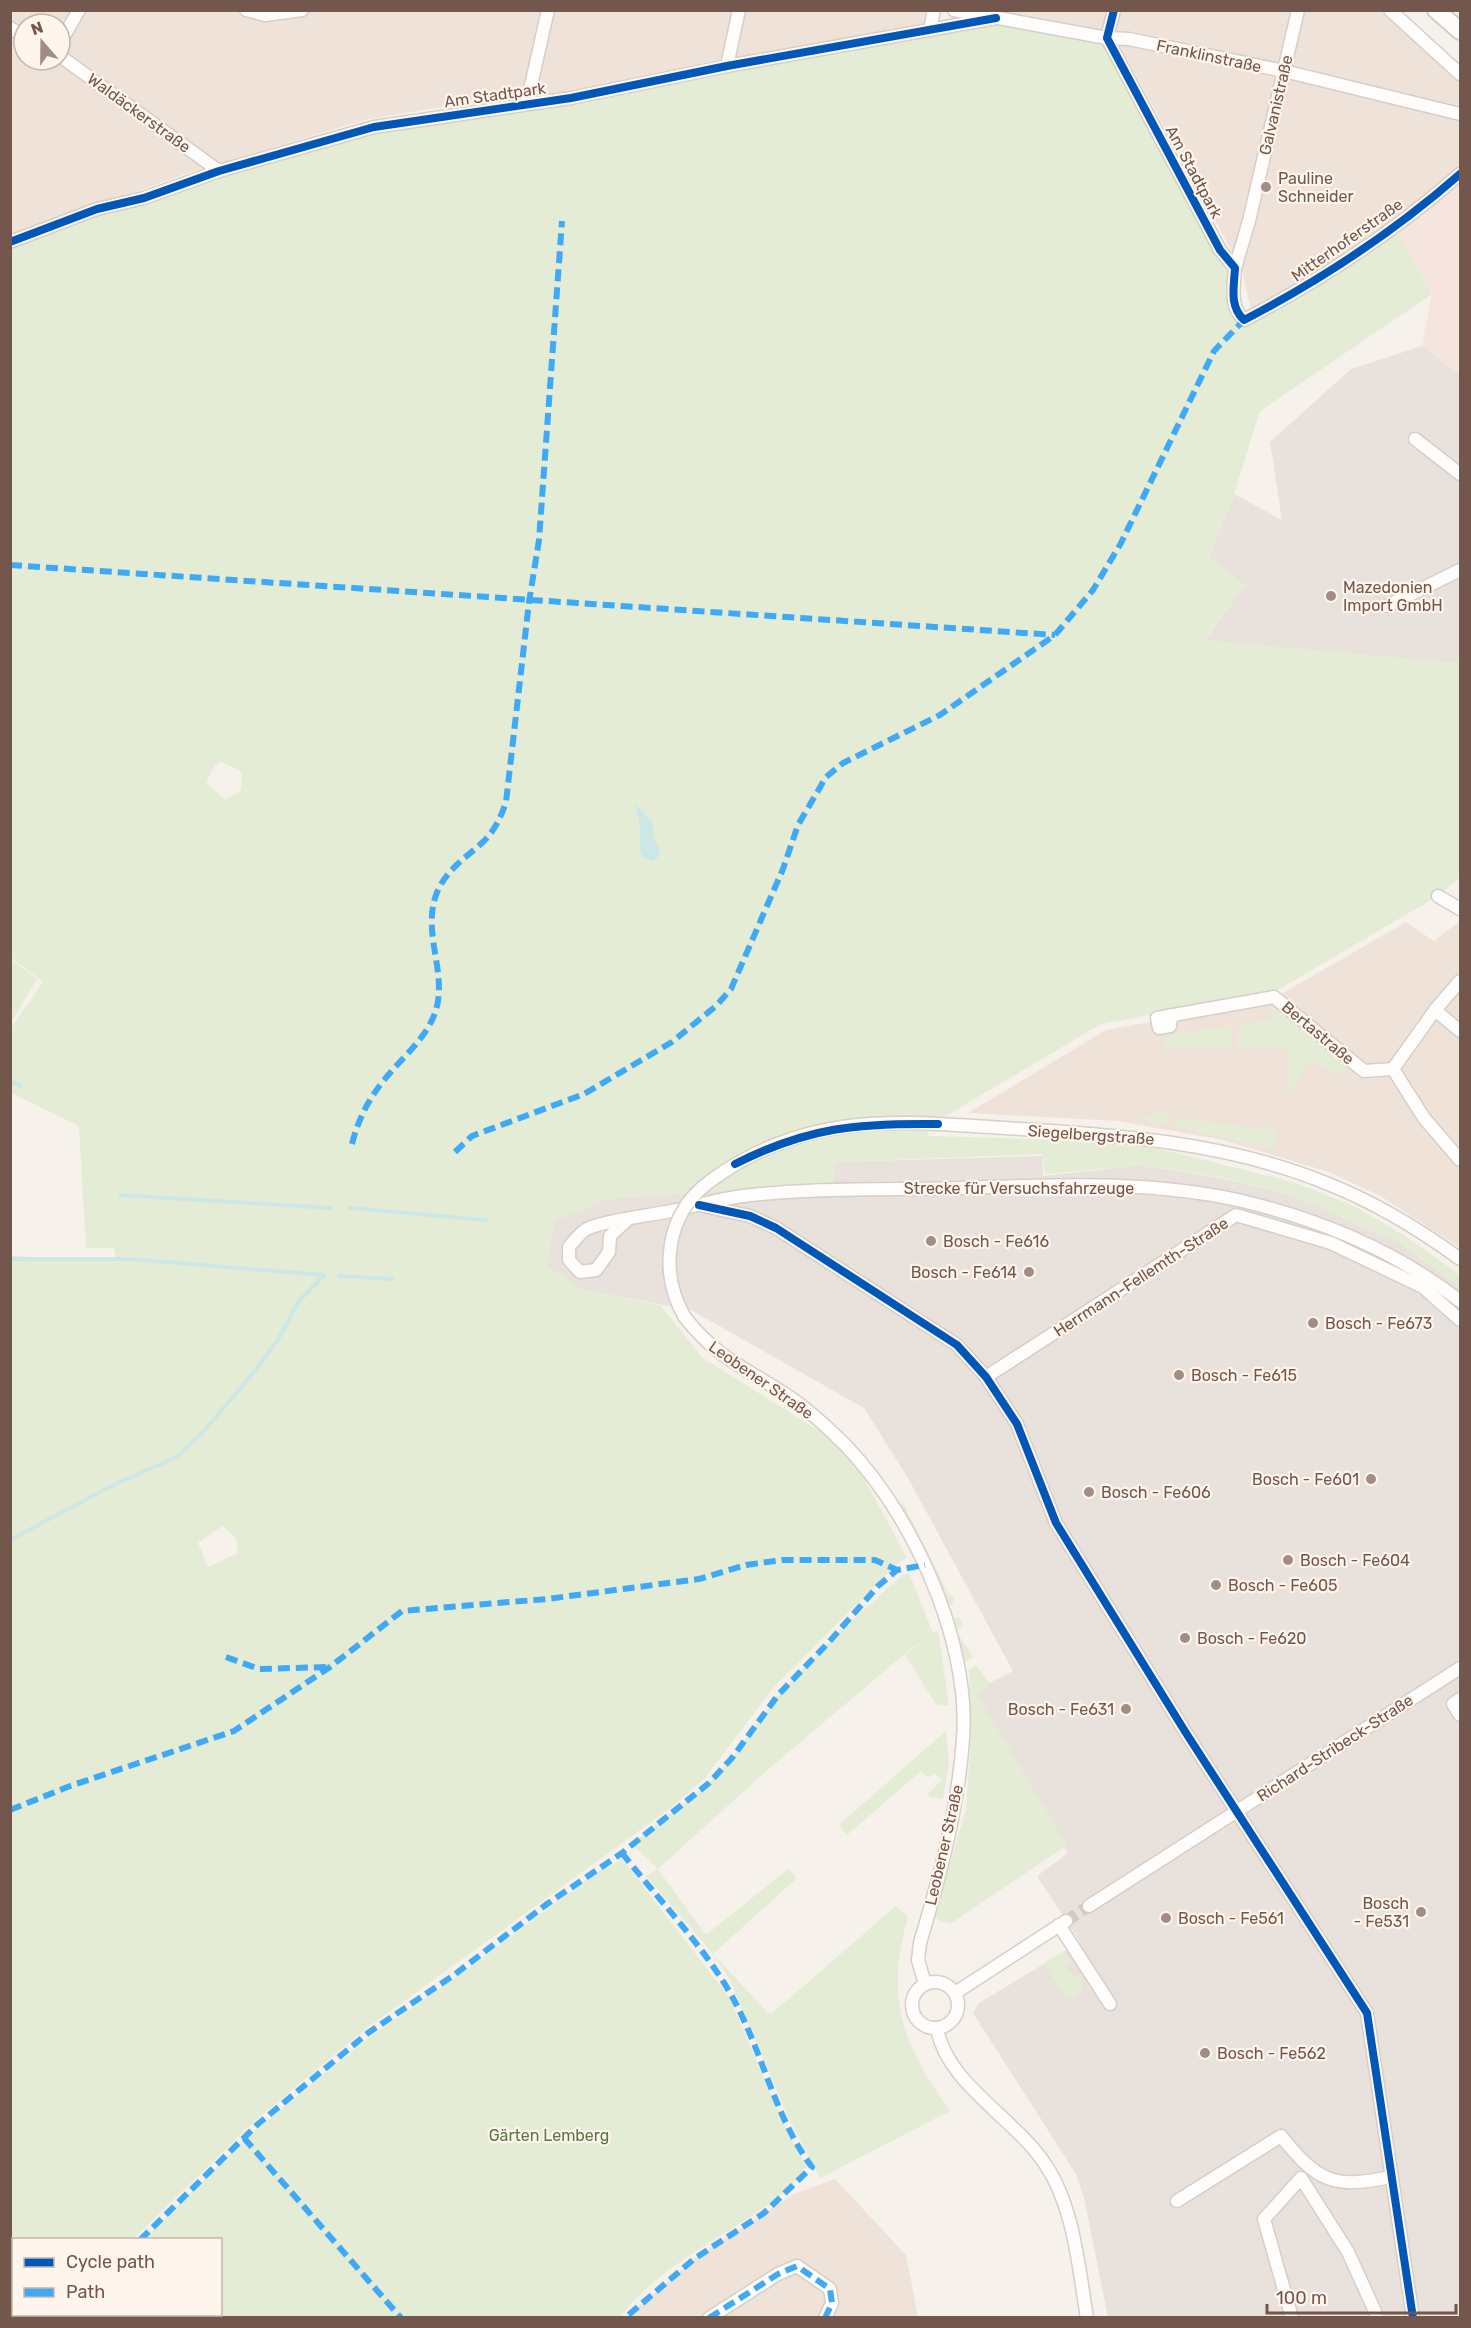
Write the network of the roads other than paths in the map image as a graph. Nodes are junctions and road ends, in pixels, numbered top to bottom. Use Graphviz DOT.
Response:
graph roads {
  1 [pos="246,10"];
  2 [pos="302,10"];
  3 [pos="548,10"];
  4 [pos="739,10"];
  5 [pos="934,10"];
  6 [pos="954,10"];
  7 [pos="1114,10"];
  8 [pos="1298,10"];
  9 [pos="1390,10"];
  10 [pos="1436,10"];
  11 [pos="996,18"];
  12 [pos="930,30"];
  13 [pos="1461,31"];
  14 [pos="1107,38"];
  15 [pos="72,65"];
  16 [pos="727,66"];
  17 [pos="1284,71"];
  18 [pos="1461,74"];
  19 [pos="527,103"];
  20 [pos="1458,111"];
  21 [pos="219,171"];
  22 [pos="1461,174"];
  23 [pos="10,242"];
  24 [pos="1234,268"];
  25 [pos="1415,439"];
  26 [pos="1461,474"];
  27 [pos="1461,570"];
  28 [pos="1386,606"];
  29 [pos="1438,896"];
  30 [pos="1461,909"];
  31 [pos="1461,981"];
  32 [pos="1435,1010"];
  33 [pos="1171,1015"];
  34 [pos="1461,1031"];
  35 [pos="1393,1069"];
  36 [pos="1461,1160"];
  37 [pos="709,1182"];
  38 [pos="699,1205"];
  39 [pos="627,1220"];
  40 [pos="1461,1259"];
  41 [pos="1461,1302"];
  42 [pos="1461,1320"];
  43 [pos="986,1377"];
  44 [pos="1461,1668"];
  45 [pos="1461,1699"];
  46 [pos="1461,1715"];
  47 [pos="1236,1811"];
  48 [pos="1089,1906"];
  49 [pos="925,1984"];
  50 [pos="955,1993"];
  51 [pos="1110,2004"];
  52 [pos="937,2028"];
  53 [pos="1392,2177"];
  54 [pos="1177,2201"];
  55 [pos="709,2318"];
  56 [pos="825,2318"];
  57 [pos="1087,2318"];
  58 [pos="1292,2318"];
  59 [pos="1378,2318"];
  60 [pos="1413,2318"];
  1 -- 2 [label="street"];
  3 -- 19 [label="street"];
  4 -- 16 [label="street"];
  5 -- 12 [label="street"];
  6 -- 11 [label="street, Franklinstraße"];
  7 -- 14 [label="street"];
  8 -- 17 [label="street, Galvanistraße"];
  9 -- 18 [label="street"];
  10 -- 13 [label="main road"];
  11 -- 12 [label="street, Am Stadtpark"];
  11 -- 14 [label="street, Franklinstraße"];
  12 -- 16 [label="street, Am Stadtpark"];
  14 -- 17 [label="street, Franklinstraße"];
  14 -- 24 [label="street, Am Stadtpark"];
  15 -- 21 [label="street, Waldäckerstraße"];
  16 -- 19 [label="street, Am Stadtpark"];
  17 -- 20 [label="street, Franklinstraße"];
  17 -- 24 [label="street, Galvanistraße"];
  19 -- 21 [label="street, Am Stadtpark"];
  21 -- 23 [label="street, Am Stadtpark"];
  22 -- 24 [label="street, Mitterhoferstraße"];
  25 -- 26 [label="street"];
  27 -- 28 [label="street"];
  29 -- 30 [label="street"];
  31 -- 32 [label="street"];
  32 -- 34 [label="street"];
  32 -- 35 [label="street"];
  33 -- 35 [label="street, Bertastraße"];
  35 -- 36 [label="street"];
  37 -- 40 [label="street, Siegelbergstraße"];
  37 -- 49 [label="street, Leobener Straße, bridge"];
  38 -- 39 [label="street, Strecke für Versuchsfahrzeuge"];
  38 -- 41 [label="street, Strecke für Versuchsfahrzeuge"];
  38 -- 43 [label="street"];
  39 -- 39 [label="street, Strecke für Versuchsfahrzeuge"];
  42 -- 43 [label="street, Herrmann-Fellemth-Straße"];
  43 -- 47 [label="street"];
  44 -- 47 [label="street, Richard-Stribeck-Straße"];
  45 -- 46 [label="street"];
  47 -- 48 [label="street, Richard-Stribeck-Straße"];
  47 -- 53 [label="street"];
  49 -- 50 [label="street"];
  49 -- 52 [label="street"];
  50 -- 51 [label="street"];
  50 -- 52 [label="street"];
  52 -- 57 [label="street"];
  53 -- 54 [label="street"];
  53 -- 60 [label="street"];
  55 -- 56 [label="street"];
  58 -- 59 [label="street"];
}
